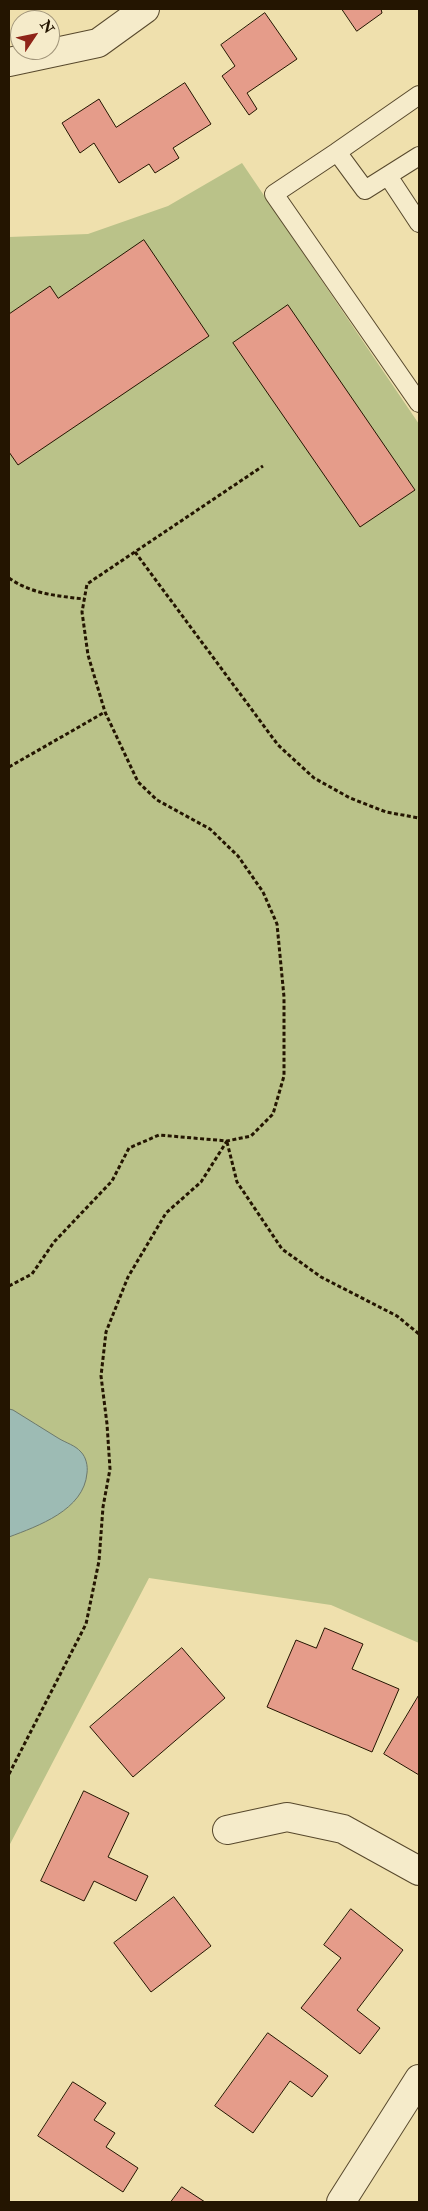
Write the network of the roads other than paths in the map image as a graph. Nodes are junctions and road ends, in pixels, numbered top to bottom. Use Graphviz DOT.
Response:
graph roads {
  1 [pos="145,9"];
  2 [pos="9,62"];
  3 [pos="419,95"];
  4 [pos="337,152"];
  5 [pos="419,156"];
  6 [pos="388,176"];
  7 [pos="416,212"];
  8 [pos="419,403"];
  9 [pos="227,1830"];
  10 [pos="419,1871"];
  11 [pos="419,2079"];
  12 [pos="341,2202"];
  1 -- 2 [label="street"];
  3 -- 4 [label="lane"];
  4 -- 6 [label="lane"];
  4 -- 8 [label="lane"];
  5 -- 6 [label="lane"];
  6 -- 7 [label="lane"];
  9 -- 10 [label="street"];
  11 -- 12 [label="street"];
}
